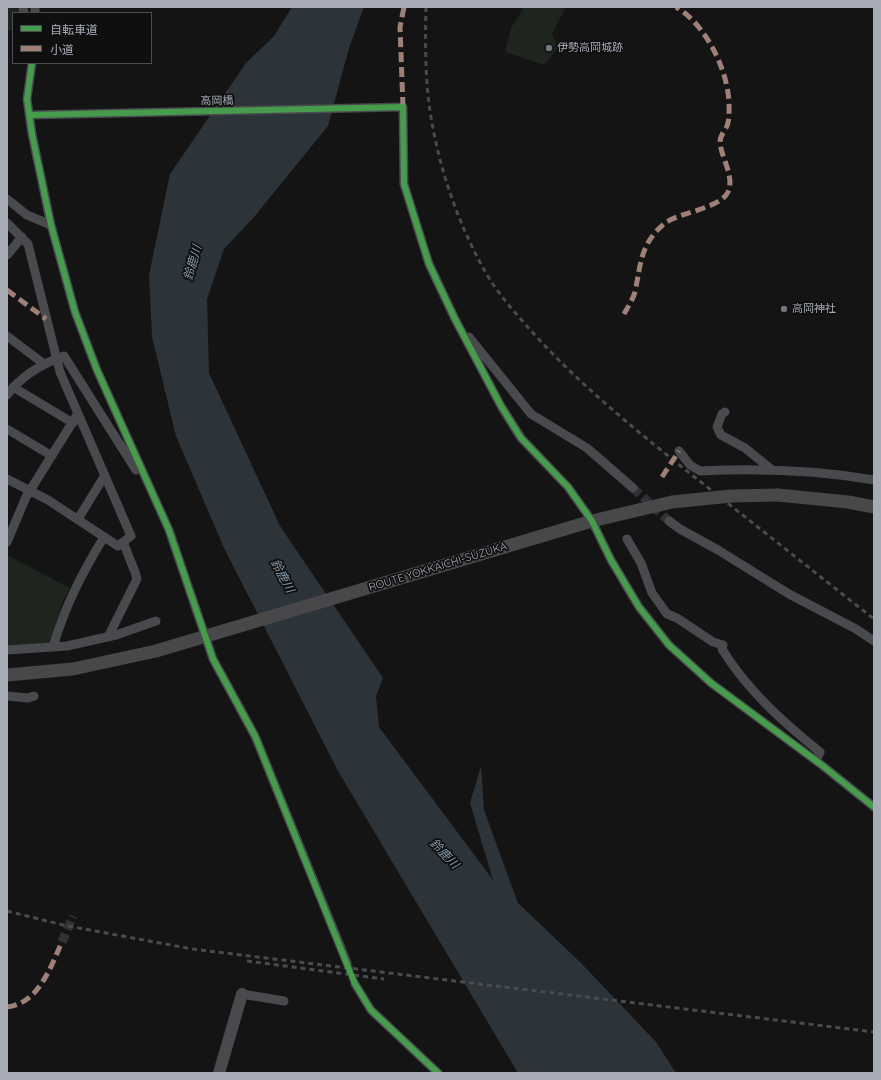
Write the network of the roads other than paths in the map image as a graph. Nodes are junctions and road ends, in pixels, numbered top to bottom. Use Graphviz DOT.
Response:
graph roads {
  1 [pos="31,64"];
  2 [pos="29,115"];
  3 [pos="7,199"];
  4 [pos="7,223"];
  5 [pos="51,225"];
  6 [pos="22,237"];
  7 [pos="7,255"];
  8 [pos="454,319"];
  9 [pos="7,336"];
  10 [pos="56,359"];
  11 [pos="44,364"];
  12 [pos="13,387"];
  13 [pos="7,395"];
  14 [pos="725,412"];
  15 [pos="77,415"];
  16 [pos="73,423"];
  17 [pos="7,429"];
  18 [pos="679,451"];
  19 [pos="52,456"];
  20 [pos="771,469"];
  21 [pos="105,475"];
  22 [pos="7,479"];
  23 [pos="874,480"];
  24 [pos="633,488"];
  25 [pos="31,491"];
  26 [pos="153,496"];
  27 [pos="874,507"];
  28 [pos="78,519"];
  29 [pos="592,521"];
  30 [pos="669,521"];
  31 [pos="104,536"];
  32 [pos="627,539"];
  33 [pos="7,542"];
  34 [pos="123,542"];
  35 [pos="156,621"];
  36 [pos="209,636"];
  37 [pos="108,637"];
  38 [pos="874,641"];
  39 [pos="53,647"];
  40 [pos="7,650"];
  41 [pos="7,675"];
  42 [pos="7,696"];
  43 [pos="34,696"];
  44 [pos="816,760"];
  45 [pos="874,808"];
  46 [pos="347,963"];
  47 [pos="355,984"];
  48 [pos="242,994"];
  49 [pos="284,1000"];
  50 [pos="219,1073"];
  51 [pos="438,1073"];
  1 -- 2 [label="street"];
  2 -- 5 [label="street"];
  2 -- 8 [label="street, 高岡橋"];
  3 -- 5 [label="street"];
  4 -- 6 [label="street"];
  5 -- 26 [label="street"];
  6 -- 7 [label="street"];
  6 -- 10 [label="street"];
  8 -- 24 [label="street"];
  8 -- 29 [label="street"];
  9 -- 11 [label="street"];
  10 -- 11 [label="street"];
  10 -- 15 [label="street"];
  10 -- 26 [label="street"];
  11 -- 12 [label="street"];
  12 -- 13 [label="street"];
  12 -- 16 [label="street"];
  14 -- 20 [label="street"];
  15 -- 16 [label="street"];
  15 -- 21 [label="street"];
  16 -- 19 [label="street"];
  17 -- 19 [label="street"];
  18 -- 20 [label="street"];
  19 -- 25 [label="street"];
  20 -- 23 [label="street"];
  21 -- 28 [label="street"];
  21 -- 34 [label="street"];
  22 -- 25 [label="street"];
  25 -- 28 [label="street"];
  25 -- 33 [label="street"];
  26 -- 36 [label="street"];
  27 -- 29 [label="main road, ROUTE YOKKAICHI-SUZUKA, bridge"];
  28 -- 31 [label="street"];
  29 -- 36 [label="main road, ROUTE YOKKAICHI-SUZUKA"];
  29 -- 44 [label="street"];
  30 -- 38 [label="street"];
  31 -- 34 [label="street"];
  31 -- 39 [label="street"];
  32 -- 44 [label="street"];
  34 -- 37 [label="street"];
  35 -- 37 [label="street"];
  36 -- 41 [label="main road, ROUTE YOKKAICHI-SUZUKA"];
  36 -- 46 [label="street"];
  37 -- 39 [label="street"];
  39 -- 40 [label="street"];
  42 -- 43 [label="street"];
  44 -- 45 [label="street"];
  47 -- 51 [label="street"];
  48 -- 49 [label="street"];
  48 -- 50 [label="street"];
}
